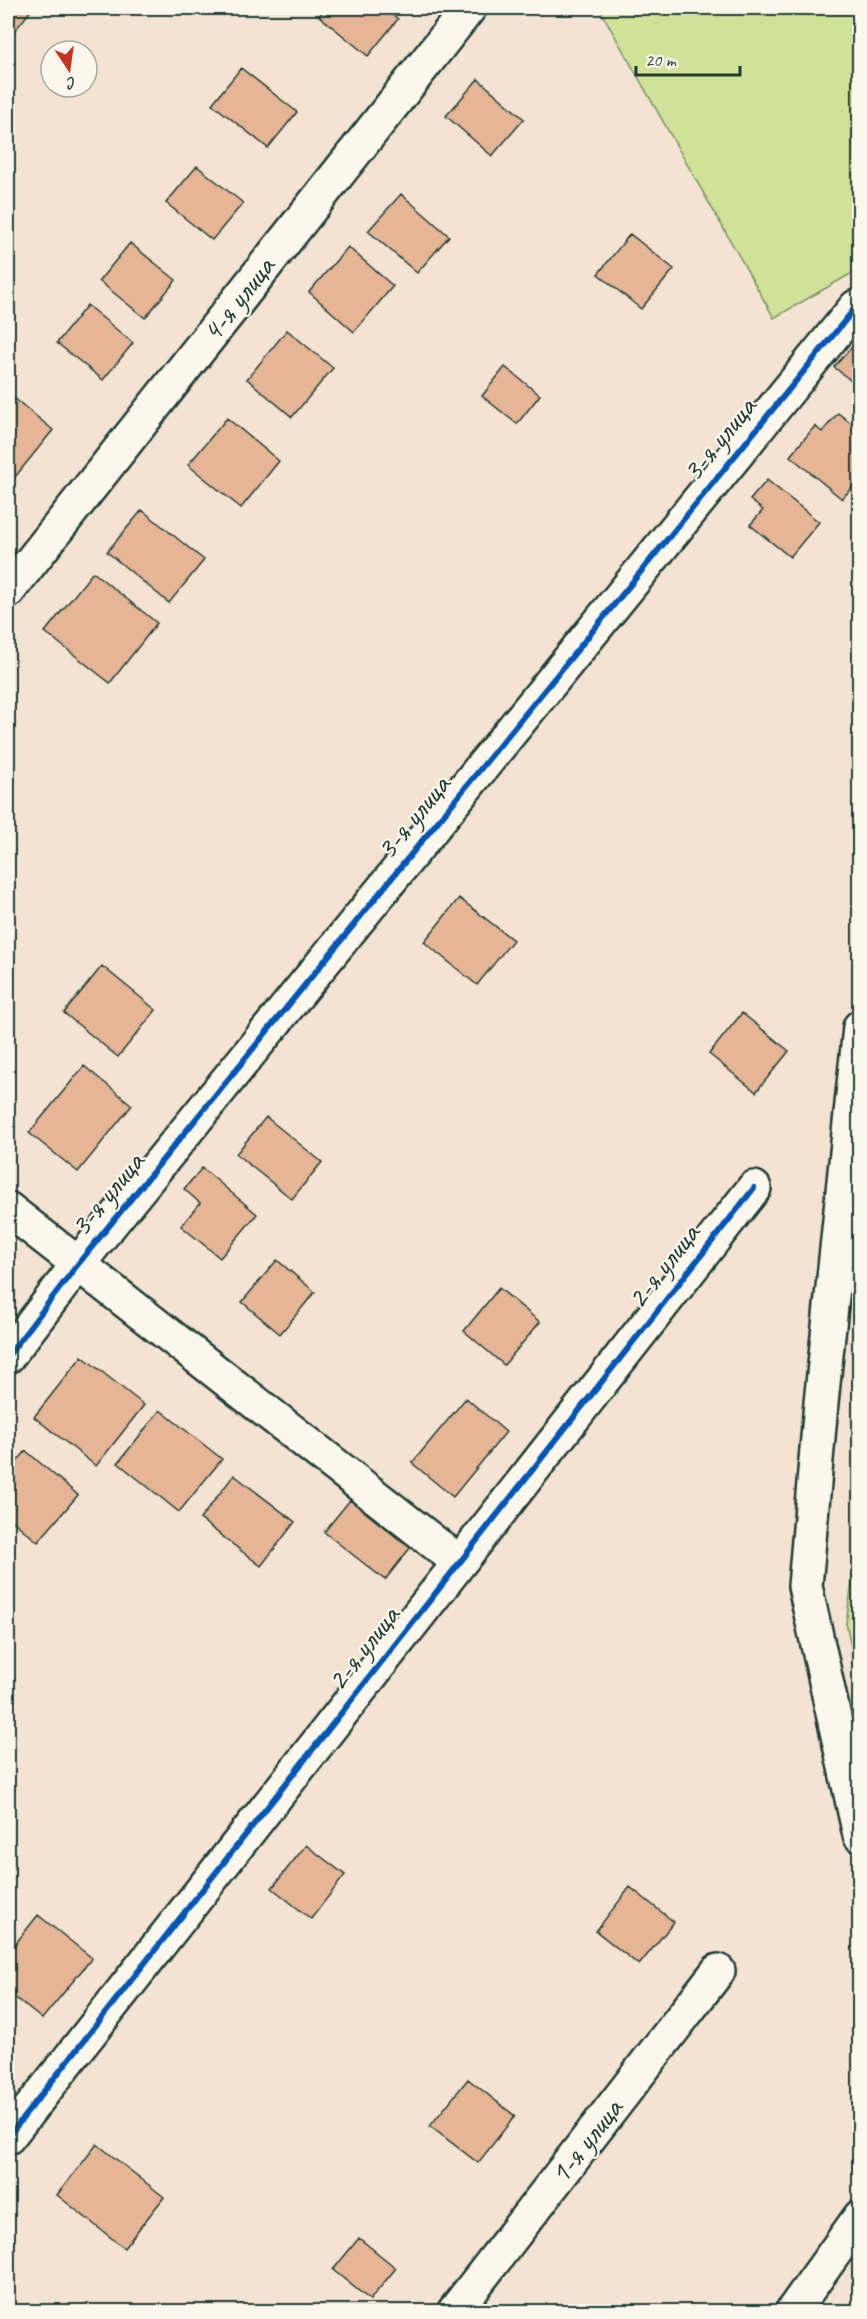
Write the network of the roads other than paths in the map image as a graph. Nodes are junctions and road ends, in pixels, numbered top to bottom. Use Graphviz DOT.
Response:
graph roads {
  1 [pos="469,8"];
  2 [pos="856,307"];
  3 [pos="8,591"];
  4 [pos="860,1027"];
  5 [pos="754,1188"];
  6 [pos="8,1209"];
  7 [pos="78,1264"];
  8 [pos="8,1356"];
  9 [pos="459,1562"];
  10 [pos="860,1835"];
  11 [pos="718,1971"];
  12 [pos="8,2136"];
  13 [pos="860,2217"];
  14 [pos="454,2312"];
  15 [pos="792,2312"];
  1 -- 3 [label="street, 4-я улица"];
  2 -- 7 [label="street, 3-я улица"];
  4 -- 10 [label="street"];
  5 -- 9 [label="street, 2-я улица"];
  6 -- 7 [label="street"];
  7 -- 8 [label="street, 3-я улица"];
  7 -- 9 [label="street"];
  9 -- 12 [label="street, 2-я улица"];
  11 -- 14 [label="street, 1-я улица"];
  13 -- 15 [label="street"];
}
